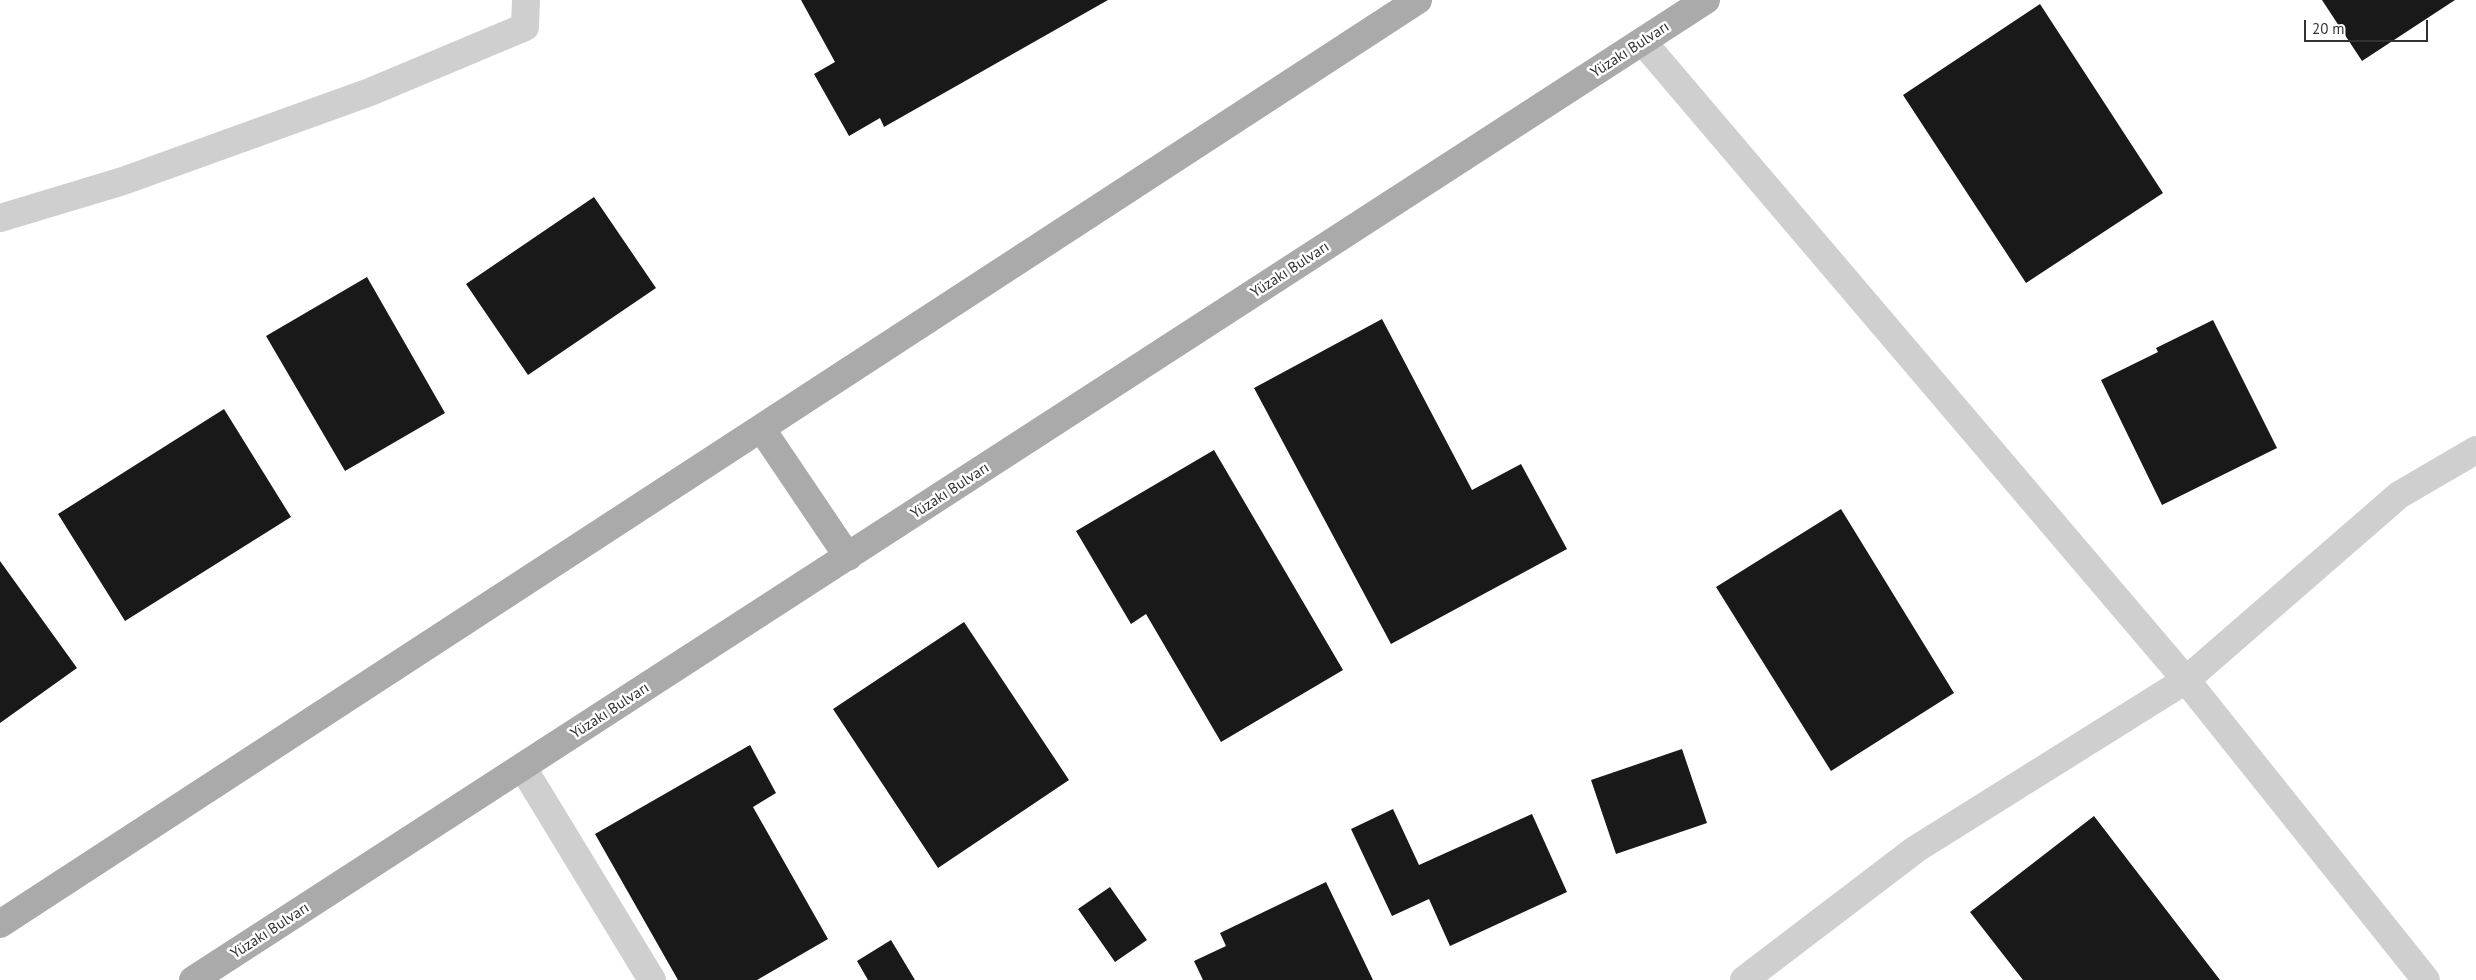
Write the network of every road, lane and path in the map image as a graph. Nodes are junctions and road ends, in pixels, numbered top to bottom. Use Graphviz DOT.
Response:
graph roads {
  1 [pos="526,0"];
  2 [pos="1418,0"];
  3 [pos="1706,0"];
  4 [pos="1643,42"];
  5 [pos="0,218"];
  6 [pos="761,428"];
  7 [pos="2476,450"];
  8 [pos="848,557"];
  9 [pos="2186,680"];
  10 [pos="523,768"];
  11 [pos="0,924"];
  12 [pos="193,980"];
  13 [pos="652,980"];
  14 [pos="1744,980"];
  15 [pos="2426,980"];
  1 -- 5 [label="street"];
  2 -- 6 [label="main road"];
  3 -- 4 [label="main road, Yüzakı Bulvarı"];
  4 -- 8 [label="main road, Yüzakı Bulvarı"];
  4 -- 9 [label="street"];
  6 -- 8 [label="main road"];
  6 -- 11 [label="main road"];
  7 -- 9 [label="street"];
  8 -- 10 [label="main road, Yüzakı Bulvarı"];
  9 -- 14 [label="street"];
  9 -- 15 [label="street"];
  10 -- 12 [label="main road, Yüzakı Bulvarı"];
  10 -- 13 [label="street"];
}
